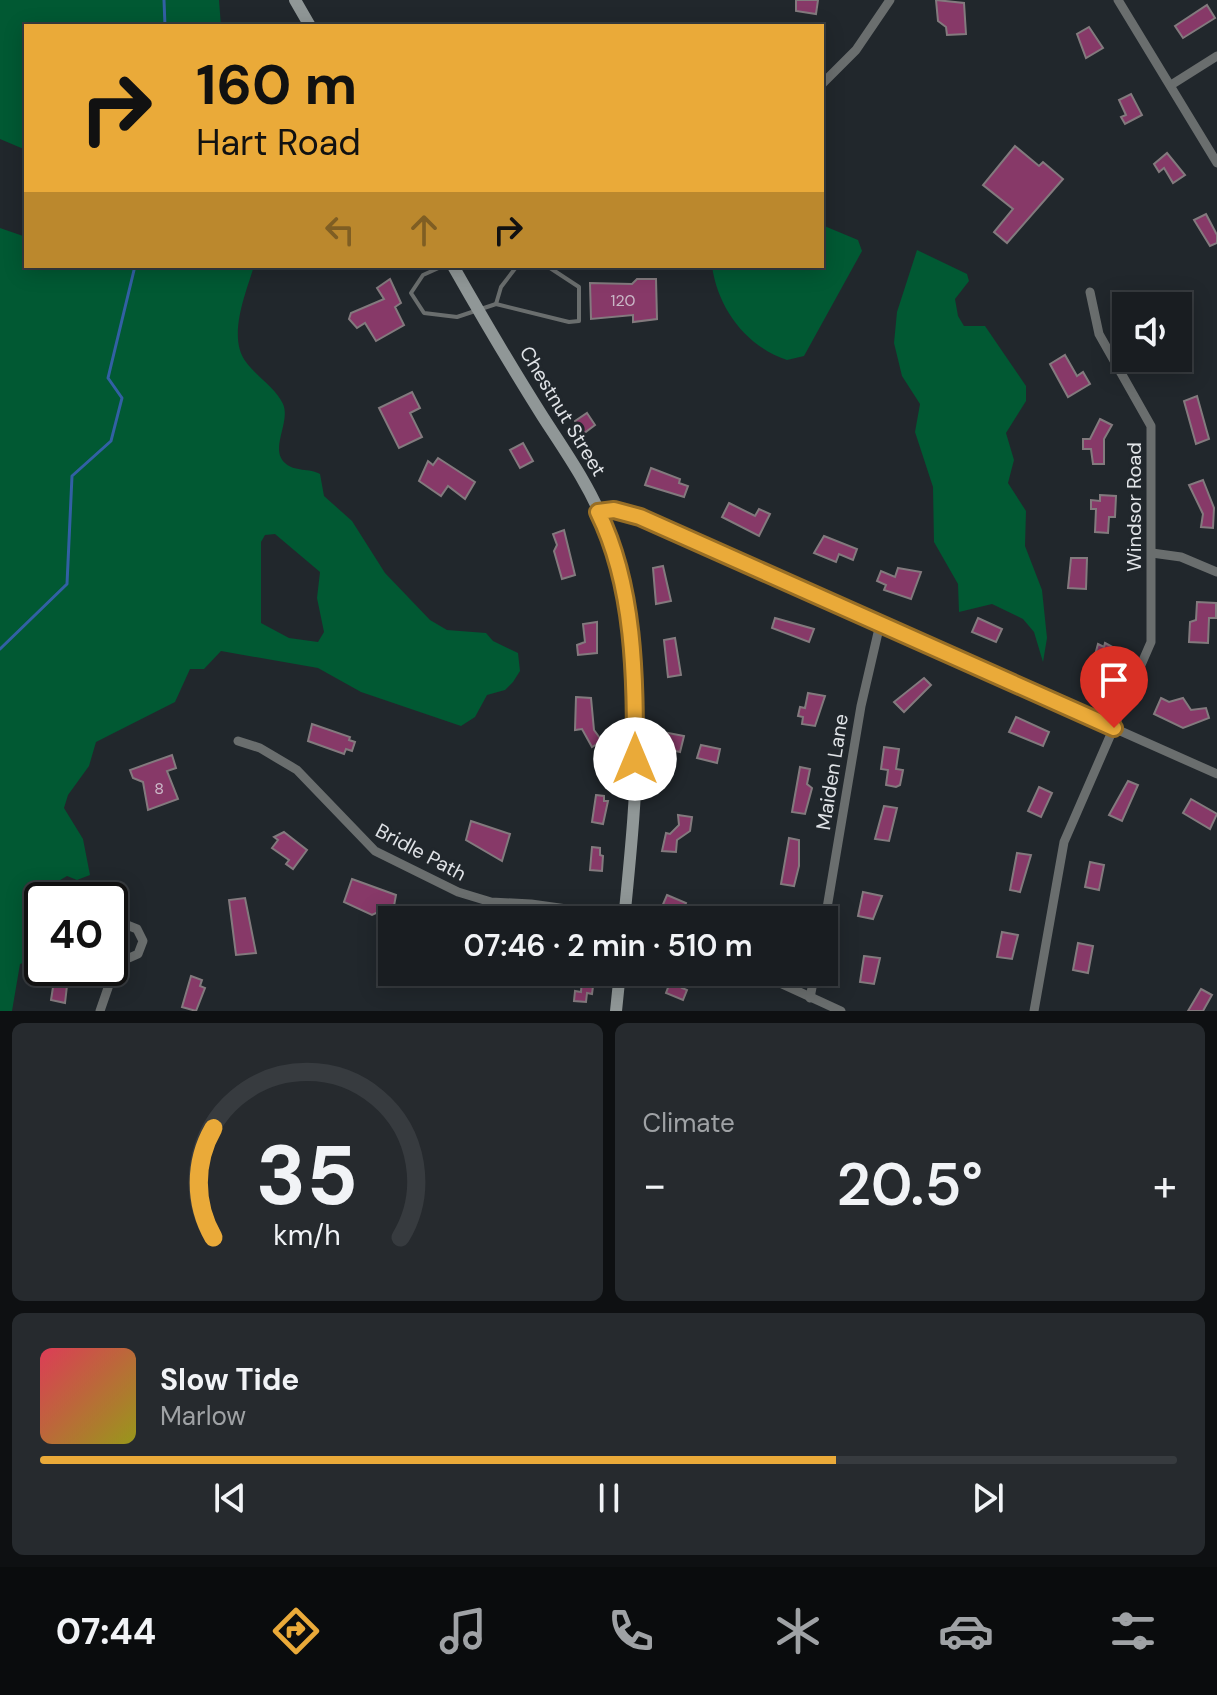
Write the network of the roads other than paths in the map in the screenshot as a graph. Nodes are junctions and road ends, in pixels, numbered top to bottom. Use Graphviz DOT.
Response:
graph roads {
  1 [pos="295,0"];
  2 [pos="890,0"];
  3 [pos="1118,0"];
  4 [pos="309,24"];
  5 [pos="1217,56"];
  6 [pos="824,82"];
  7 [pos="1171,85"];
  8 [pos="1217,163"];
  9 [pos="439,268"];
  10 [pos="454,268"];
  11 [pos="515,268"];
  12 [pos="549,268"];
  13 [pos="1090,292"];
  14 [pos="496,304"];
  15 [pos="480,311"];
  16 [pos="598,512"];
  17 [pos="1152,553"];
  18 [pos="1217,572"];
  19 [pos="880,624"];
  20 [pos="1114,728"];
  21 [pos="238,741"];
  22 [pos="1217,774"];
  23 [pos="544,906"];
  24 [pos="625,906"];
  25 [pos="827,906"];
  26 [pos="128,926"];
  27 [pos="128,958"];
  28 [pos="109,986"];
  29 [pos="619,986"];
  30 [pos="785,986"];
  31 [pos="812,986"];
  32 [pos="810,998"];
  33 [pos="100,1011"];
  34 [pos="616,1011"];
  35 [pos="841,1011"];
  36 [pos="1034,1011"];
  1 -- 4 [label="street"];
  2 -- 6 [label="street"];
  3 -- 7 [label="street"];
  5 -- 7 [label="street"];
  7 -- 8 [label="street"];
  9 -- 15 [label="lane"];
  10 -- 15 [label="street, Chestnut Street"];
  11 -- 14 [label="lane"];
  12 -- 14 [label="lane"];
  13 -- 17 [label="street, Windsor Road"];
  14 -- 15 [label="lane"];
  15 -- 16 [label="street, Chestnut Street"];
  16 -- 19 [label="street"];
  16 -- 24 [label="street, Chestnut Street"];
  17 -- 18 [label="street"];
  17 -- 20 [label="street, Windsor Road"];
  19 -- 20 [label="street"];
  19 -- 25 [label="street, Maiden Lane"];
  20 -- 22 [label="street"];
  20 -- 36 [label="street, Windsor Road"];
  21 -- 23 [label="street, Bridle Path"];
  26 -- 27 [label="street"];
  28 -- 33 [label="street"];
  29 -- 34 [label="street"];
  30 -- 32 [label="street"];
  31 -- 32 [label="street"];
  32 -- 35 [label="street"];
}
